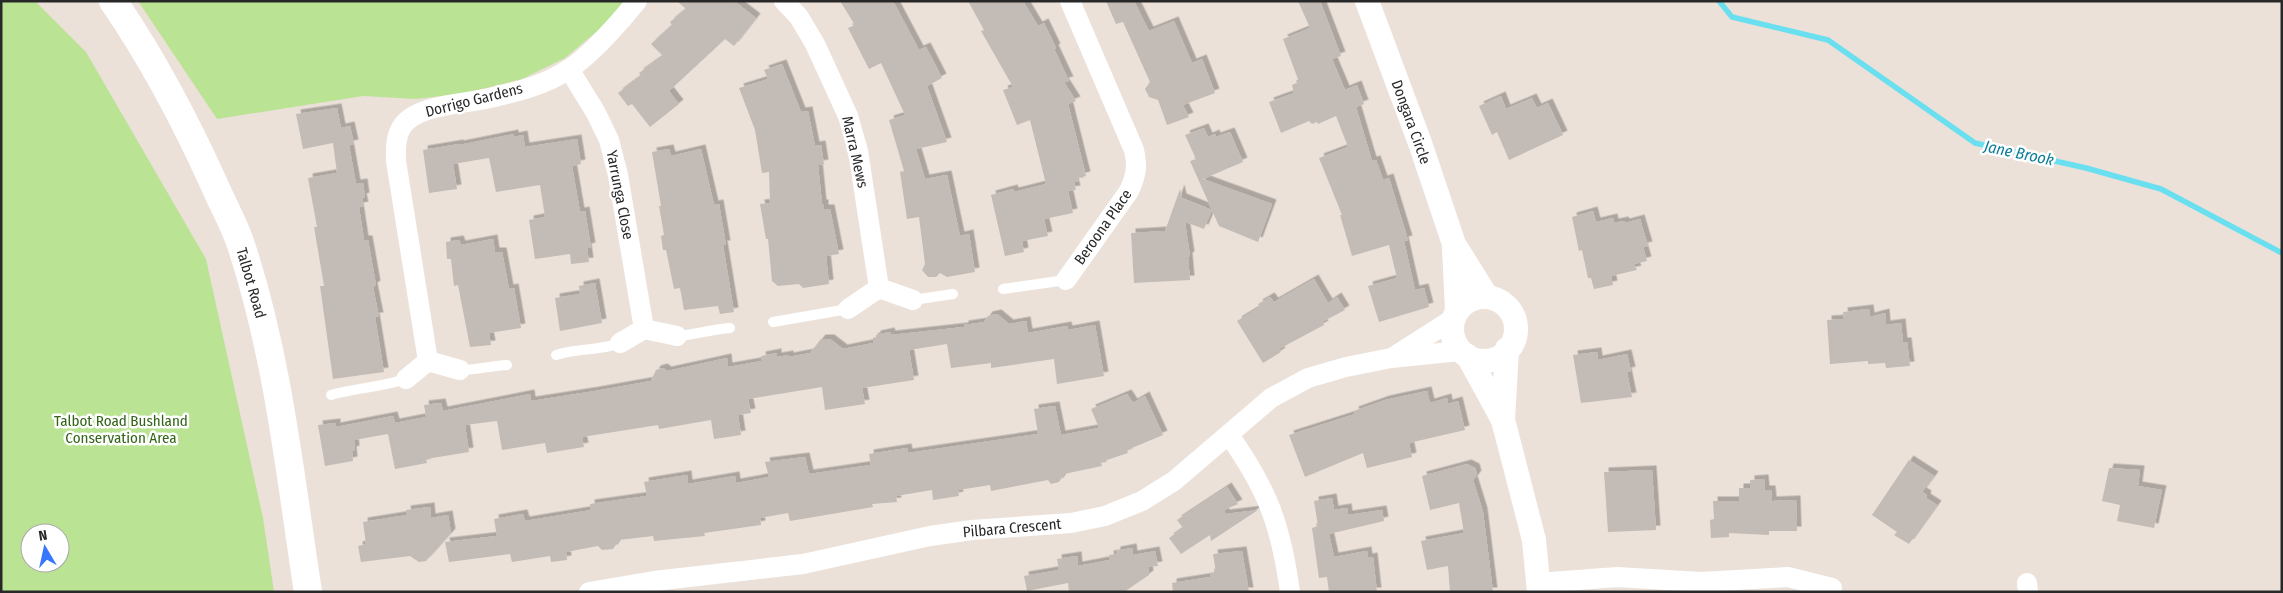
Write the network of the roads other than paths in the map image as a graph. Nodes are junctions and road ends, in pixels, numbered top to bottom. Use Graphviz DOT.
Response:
graph roads {
  1 [pos="113,1"];
  2 [pos="636,1"];
  3 [pos="784,1"];
  4 [pos="1070,1"];
  5 [pos="1367,1"];
  6 [pos="569,69"];
  7 [pos="1454,244"];
  8 [pos="1066,280"];
  9 [pos="879,288"];
  10 [pos="1003,289"];
  11 [pos="953,294"];
  12 [pos="1487,297"];
  13 [pos="913,300"];
  14 [pos="848,308"];
  15 [pos="1455,314"];
  16 [pos="773,322"];
  17 [pos="730,328"];
  18 [pos="644,329"];
  19 [pos="677,336"];
  20 [pos="620,343"];
  21 [pos="1507,350"];
  22 [pos="1464,354"];
  23 [pos="556,355"];
  24 [pos="1391,358"];
  25 [pos="428,361"];
  26 [pos="507,366"];
  27 [pos="460,370"];
  28 [pos="406,379"];
  29 [pos="331,395"];
  30 [pos="1503,420"];
  31 [pos="1229,436"];
  32 [pos="1539,588"];
  33 [pos="1832,588"];
  34 [pos="308,592"];
  35 [pos="590,592"];
  36 [pos="1290,592"];
  1 -- 34 [label="main road, Talbot Road"];
  2 -- 6 [label="street, Dorrigo Gardens"];
  3 -- 9 [label="street, Marra Mews"];
  4 -- 8 [label="street, Beroona Place"];
  5 -- 7 [label="street, Dongara Circle"];
  6 -- 18 [label="street, Yarrunga Close"];
  6 -- 25 [label="street, Dorrigo Gardens"];
  7 -- 12 [label="street, Dongara Circle"];
  7 -- 15 [label="street, Dongara Circle"];
  8 -- 10 [label="lane, Beroona Place"];
  9 -- 13 [label="street"];
  9 -- 14 [label="street"];
  11 -- 13 [label="lane"];
  12 -- 15 [label="street"];
  12 -- 21 [label="street"];
  14 -- 16 [label="lane"];
  15 -- 22 [label="street"];
  15 -- 24 [label="street, Pilbara Crescent"];
  17 -- 19 [label="lane"];
  18 -- 19 [label="street"];
  18 -- 20 [label="street"];
  20 -- 23 [label="lane"];
  21 -- 22 [label="street"];
  21 -- 30 [label="street"];
  22 -- 24 [label="street, Pilbara Crescent"];
  22 -- 30 [label="street"];
  24 -- 31 [label="street, Pilbara Crescent"];
  25 -- 27 [label="street"];
  25 -- 28 [label="street"];
  26 -- 27 [label="lane"];
  28 -- 29 [label="lane"];
  30 -- 32 [label="street"];
  31 -- 35 [label="street, Pilbara Crescent"];
  31 -- 36 [label="street"];
  32 -- 33 [label="street"];
}
